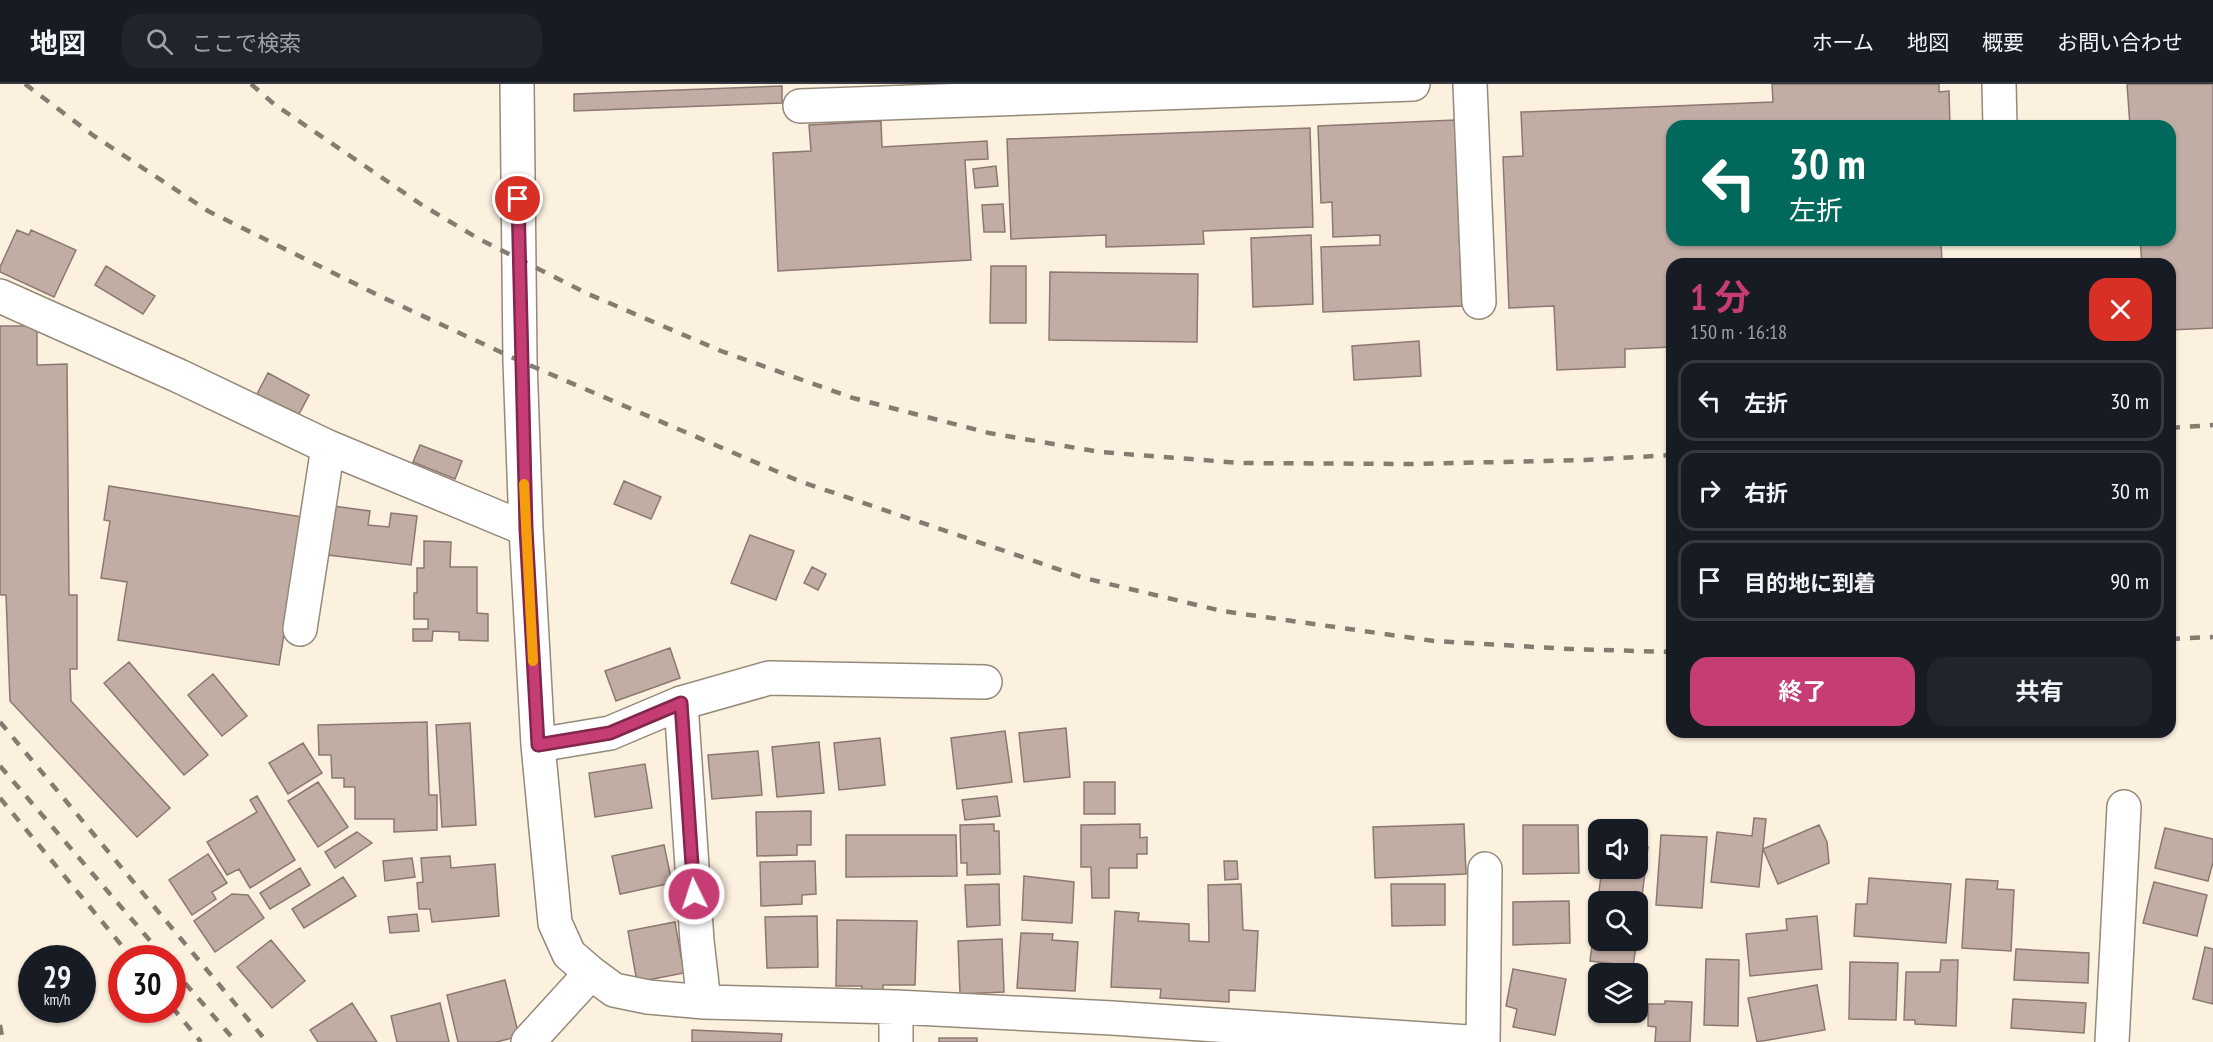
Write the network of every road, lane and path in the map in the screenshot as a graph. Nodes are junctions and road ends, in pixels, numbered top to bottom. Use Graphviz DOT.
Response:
graph roads {
  1 [pos="516,84"];
  2 [pos="1413,84"];
  3 [pos="1470,84"];
  4 [pos="1999,84"];
  5 [pos="1027,91"];
  6 [pos="800,106"];
  7 [pos="2000,120"];
  8 [pos="0,296"];
  9 [pos="1479,302"];
  10 [pos="328,447"];
  11 [pos="526,529"];
  12 [pos="300,629"];
  13 [pos="985,682"];
  14 [pos="681,703"];
  15 [pos="538,745"];
  16 [pos="2124,807"];
  17 [pos="1485,869"];
  18 [pos="591,973"];
  19 [pos="704,1002"];
  20 [pos="896,1007"];
  21 [pos="1149,1031"];
  22 [pos="528,1042"];
  23 [pos="896,1042"];
  24 [pos="1468,1042"];
  25 [pos="1483,1042"];
  26 [pos="2112,1042"];
  1 -- 11 [label="street"];
  2 -- 5 [label="street"];
  3 -- 9 [label="street"];
  4 -- 7 [label="street"];
  5 -- 6 [label="street"];
  8 -- 10 [label="street"];
  10 -- 11 [label="street"];
  10 -- 12 [label="street"];
  11 -- 15 [label="street"];
  13 -- 14 [label="street"];
  14 -- 15 [label="street"];
  14 -- 19 [label="street"];
  15 -- 18 [label="street"];
  16 -- 26 [label="street"];
  17 -- 25 [label="street"];
  18 -- 19 [label="street"];
  18 -- 22 [label="street"];
  19 -- 20 [label="street"];
  20 -- 21 [label="street"];
  20 -- 23 [label="street"];
  21 -- 24 [label="street"];
}
